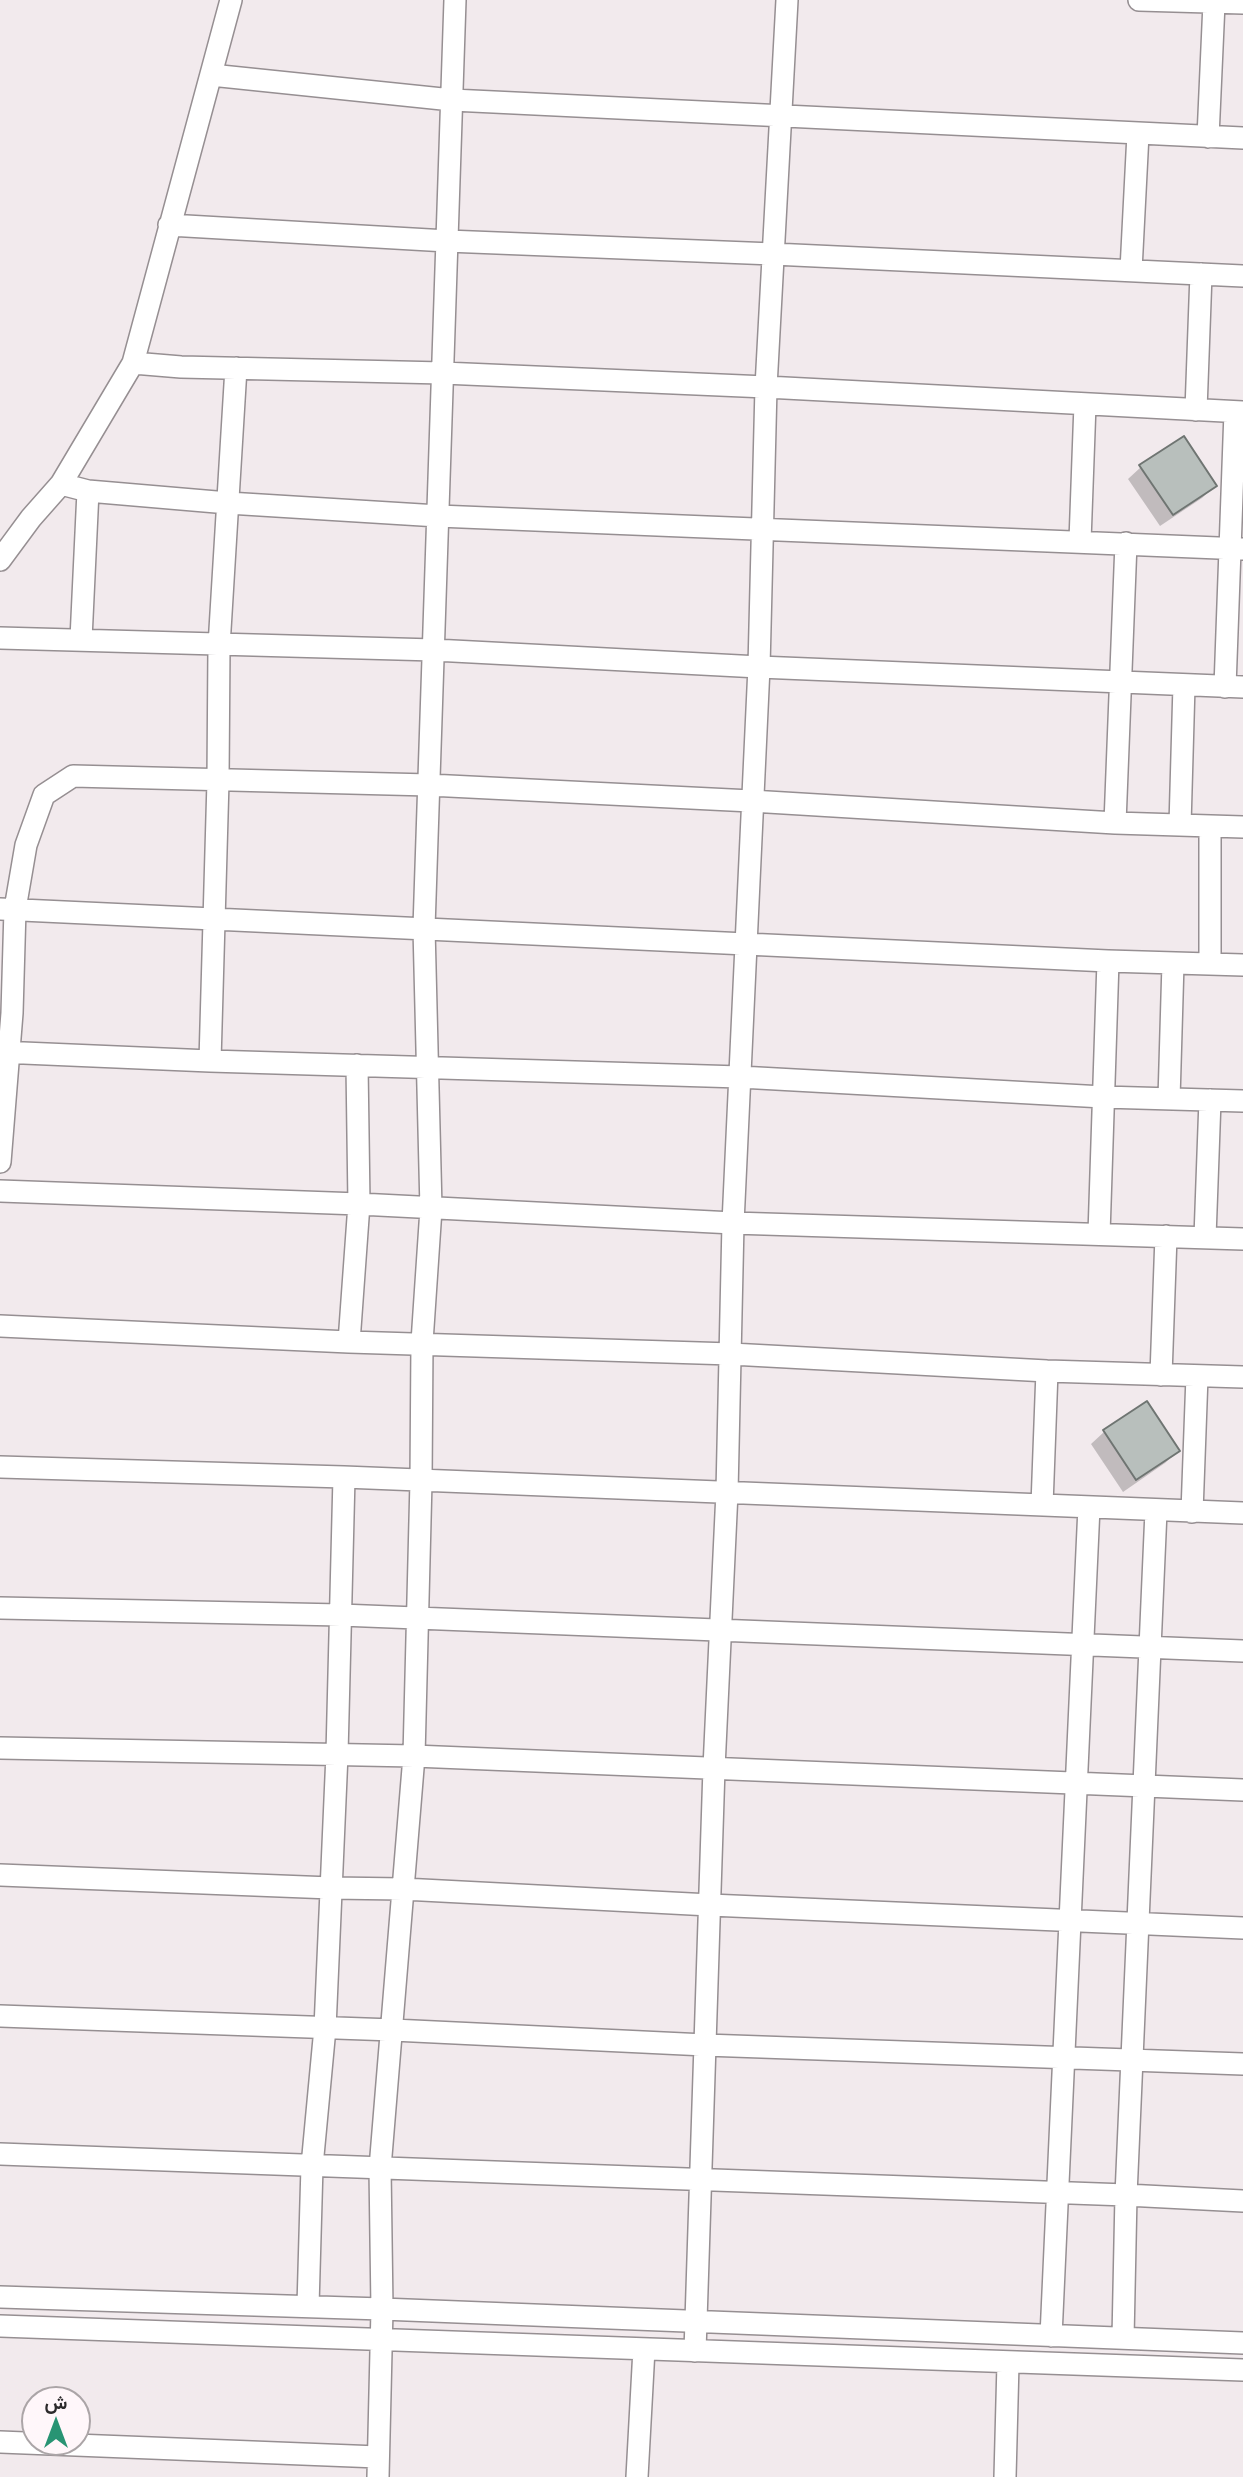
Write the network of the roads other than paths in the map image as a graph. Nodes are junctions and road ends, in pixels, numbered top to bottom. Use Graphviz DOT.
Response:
graph roads {
  1 [pos="231,0"];
  2 [pos="456,0"];
  3 [pos="788,0"];
  4 [pos="1139,0"];
  5 [pos="1170,1"];
  6 [pos="1214,3"];
  7 [pos="1243,3"];
  8 [pos="211,75"];
  9 [pos="452,100"];
  10 [pos="781,116"];
  11 [pos="1138,134"];
  12 [pos="1208,137"];
  13 [pos="1243,138"];
  14 [pos="169,225"];
  15 [pos="447,241"];
  16 [pos="773,254"];
  17 [pos="1131,270"];
  18 [pos="1201,274"];
  19 [pos="1243,276"];
  20 [pos="133,363"];
  21 [pos="236,368"];
  22 [pos="443,373"];
  23 [pos="766,387"];
  24 [pos="1085,404"];
  25 [pos="1196,410"];
  26 [pos="1239,412"];
  27 [pos="61,484"];
  28 [pos="88,491"];
  29 [pos="228,503"];
  30 [pos="438,516"];
  31 [pos="762,531"];
  32 [pos="1080,541"];
  33 [pos="1126,543"];
  34 [pos="1236,548"];
  35 [pos="0,560"];
  36 [pos="0,638"];
  37 [pos="80,639"];
  38 [pos="219,646"];
  39 [pos="434,650"];
  40 [pos="759,667"];
  41 [pos="1119,682"];
  42 [pos="1184,685"];
  43 [pos="1234,687"];
  44 [pos="218,781"];
  45 [pos="429,785"];
  46 [pos="751,801"];
  47 [pos="1115,823"];
  48 [pos="1180,825"];
  49 [pos="1210,826"];
  50 [pos="1243,827"];
  51 [pos="7,909"];
  52 [pos="214,920"];
  53 [pos="424,928"];
  54 [pos="747,943"];
  55 [pos="1108,961"];
  56 [pos="1173,963"];
  57 [pos="1210,964"];
  58 [pos="1243,965"];
  59 [pos="4,1052"];
  60 [pos="210,1061"];
  61 [pos="357,1065"];
  62 [pos="427,1067"];
  63 [pos="740,1077"];
  64 [pos="1103,1097"];
  65 [pos="1169,1099"];
  66 [pos="1210,1100"];
  67 [pos="1243,1101"];
  68 [pos="0,1162"];
  69 [pos="0,1191"];
  70 [pos="359,1204"];
  71 [pos="431,1209"];
  72 [pos="733,1223"];
  73 [pos="1099,1234"];
  74 [pos="1166,1236"];
  75 [pos="1205,1237"];
  76 [pos="1243,1238"];
  77 [pos="0,1326"];
  78 [pos="349,1342"];
  79 [pos="422,1342"];
  80 [pos="731,1354"];
  81 [pos="1047,1371"];
  82 [pos="1161,1375"];
  83 [pos="1197,1376"];
  84 [pos="1243,1377"];
  85 [pos="0,1467"];
  86 [pos="344,1477"];
  87 [pos="421,1481"];
  88 [pos="727,1492"];
  89 [pos="1042,1505"];
  90 [pos="1089,1507"];
  91 [pos="1156,1511"];
  92 [pos="1192,1512"];
  93 [pos="1243,1513"];
  94 [pos="0,1608"];
  95 [pos="341,1615"];
  96 [pos="419,1620"];
  97 [pos="720,1632"];
  98 [pos="1082,1644"];
  99 [pos="1150,1647"];
  100 [pos="1243,1651"];
  101 [pos="0,1748"];
  102 [pos="337,1754"];
  103 [pos="414,1756"];
  104 [pos="714,1768"];
  105 [pos="1076,1783"];
  106 [pos="1144,1786"];
  107 [pos="1243,1790"];
  108 [pos="0,1875"];
  109 [pos="331,1888"];
  110 [pos="404,1889"];
  111 [pos="710,1905"];
  112 [pos="1071,1922"];
  113 [pos="1139,1924"];
  114 [pos="1243,1928"];
  115 [pos="0,2016"];
  116 [pos="325,2028"];
  117 [pos="393,2030"];
  118 [pos="705,2045"];
  119 [pos="1063,2057"];
  120 [pos="1133,2059"];
  121 [pos="1243,2064"];
  122 [pos="0,2154"];
  123 [pos="312,2166"];
  124 [pos="380,2168"];
  125 [pos="700,2181"];
  126 [pos="1057,2192"];
  127 [pos="1126,2194"];
  128 [pos="1243,2201"];
  129 [pos="0,2297"];
  130 [pos="307,2306"];
  131 [pos="382,2309"];
  132 [pos="696,2323"];
  133 [pos="0,2326"];
  134 [pos="1051,2336"];
  135 [pos="1123,2337"];
  136 [pos="382,2340"];
  137 [pos="1243,2343"];
  138 [pos="644,2349"];
  139 [pos="695,2351"];
  140 [pos="1008,2362"];
  141 [pos="1243,2370"];
  142 [pos="0,2442"];
  143 [pos="378,2467"];
  144 [pos="637,2477"];
  145 [pos="1005,2477"];
  1 -- 8 [label="street"];
  2 -- 9 [label="street"];
  3 -- 10 [label="street"];
  4 -- 5 [label="street"];
  5 -- 6 [label="street"];
  6 -- 7 [label="street"];
  6 -- 12 [label="street"];
  8 -- 9 [label="street"];
  8 -- 14 [label="street"];
  9 -- 10 [label="street"];
  9 -- 15 [label="street"];
  10 -- 11 [label="street"];
  10 -- 16 [label="street"];
  11 -- 12 [label="street"];
  11 -- 17 [label="street"];
  12 -- 13 [label="street"];
  14 -- 15 [label="street"];
  14 -- 20 [label="street"];
  15 -- 16 [label="street"];
  15 -- 22 [label="street"];
  16 -- 17 [label="street"];
  16 -- 23 [label="street"];
  17 -- 18 [label="street"];
  18 -- 19 [label="street"];
  18 -- 25 [label="street"];
  20 -- 21 [label="street"];
  20 -- 27 [label="street"];
  21 -- 22 [label="street"];
  21 -- 29 [label="street"];
  22 -- 23 [label="street"];
  22 -- 30 [label="street"];
  23 -- 24 [label="street"];
  23 -- 31 [label="street"];
  24 -- 25 [label="street"];
  24 -- 32 [label="street"];
  25 -- 26 [label="street"];
  26 -- 34 [label="street"];
  27 -- 28 [label="street"];
  27 -- 35 [label="street"];
  28 -- 29 [label="street"];
  28 -- 37 [label="street"];
  29 -- 30 [label="street"];
  29 -- 38 [label="street"];
  30 -- 31 [label="street"];
  30 -- 39 [label="street"];
  31 -- 32 [label="street"];
  31 -- 40 [label="street"];
  32 -- 33 [label="street"];
  33 -- 34 [label="street"];
  33 -- 41 [label="street"];
  34 -- 43 [label="street"];
  36 -- 37 [label="street"];
  37 -- 38 [label="street"];
  38 -- 39 [label="street"];
  38 -- 44 [label="street"];
  39 -- 40 [label="street"];
  39 -- 45 [label="street"];
  40 -- 41 [label="street"];
  40 -- 46 [label="street"];
  41 -- 42 [label="street"];
  41 -- 47 [label="street"];
  42 -- 43 [label="street"];
  42 -- 48 [label="street"];
  44 -- 45 [label="street"];
  44 -- 51 [label="street"];
  44 -- 52 [label="street"];
  45 -- 46 [label="street"];
  45 -- 53 [label="street"];
  46 -- 47 [label="street"];
  46 -- 54 [label="street"];
  47 -- 48 [label="street"];
  48 -- 49 [label="street"];
  49 -- 50 [label="street"];
  49 -- 57 [label="street"];
  51 -- 52 [label="street"];
  51 -- 59 [label="street"];
  52 -- 53 [label="street"];
  52 -- 60 [label="street"];
  53 -- 54 [label="street"];
  53 -- 62 [label="street"];
  54 -- 55 [label="street"];
  54 -- 63 [label="street"];
  55 -- 56 [label="street"];
  55 -- 64 [label="street"];
  56 -- 57 [label="street"];
  56 -- 65 [label="street"];
  57 -- 58 [label="street"];
  59 -- 60 [label="street"];
  59 -- 68 [label="street"];
  60 -- 61 [label="street"];
  61 -- 62 [label="street"];
  61 -- 70 [label="street"];
  62 -- 63 [label="street"];
  62 -- 71 [label="street"];
  63 -- 64 [label="street"];
  63 -- 72 [label="street"];
  64 -- 65 [label="street"];
  64 -- 73 [label="street"];
  65 -- 66 [label="street"];
  66 -- 67 [label="street"];
  66 -- 75 [label="street"];
  69 -- 70 [label="street"];
  70 -- 71 [label="street"];
  70 -- 78 [label="street"];
  71 -- 72 [label="street"];
  71 -- 79 [label="street"];
  72 -- 73 [label="street"];
  72 -- 80 [label="street"];
  73 -- 74 [label="street"];
  74 -- 75 [label="street"];
  74 -- 82 [label="street"];
  75 -- 76 [label="street"];
  77 -- 78 [label="street"];
  78 -- 79 [label="street"];
  79 -- 80 [label="street"];
  79 -- 87 [label="street"];
  80 -- 81 [label="street"];
  80 -- 88 [label="street"];
  81 -- 82 [label="street"];
  81 -- 89 [label="street"];
  82 -- 83 [label="street"];
  83 -- 84 [label="street"];
  83 -- 92 [label="street"];
  85 -- 86 [label="street"];
  86 -- 87 [label="street"];
  86 -- 95 [label="street"];
  87 -- 88 [label="street"];
  87 -- 96 [label="street"];
  88 -- 89 [label="street"];
  88 -- 97 [label="street"];
  89 -- 90 [label="street"];
  90 -- 91 [label="street"];
  90 -- 98 [label="street"];
  91 -- 92 [label="street"];
  91 -- 99 [label="street"];
  92 -- 93 [label="street"];
  94 -- 95 [label="street"];
  95 -- 96 [label="street"];
  95 -- 102 [label="street"];
  96 -- 97 [label="street"];
  96 -- 103 [label="street"];
  97 -- 98 [label="street"];
  97 -- 104 [label="street"];
  98 -- 99 [label="street"];
  98 -- 105 [label="street"];
  99 -- 100 [label="street"];
  99 -- 106 [label="street"];
  101 -- 102 [label="street"];
  102 -- 103 [label="street"];
  102 -- 109 [label="street"];
  103 -- 104 [label="street"];
  103 -- 110 [label="street"];
  104 -- 105 [label="street"];
  104 -- 111 [label="street"];
  105 -- 106 [label="street"];
  105 -- 112 [label="street"];
  106 -- 107 [label="street"];
  106 -- 113 [label="street"];
  108 -- 109 [label="street"];
  109 -- 110 [label="street"];
  109 -- 116 [label="street"];
  110 -- 111 [label="street"];
  110 -- 117 [label="street"];
  111 -- 112 [label="street"];
  111 -- 118 [label="street"];
  112 -- 113 [label="street"];
  112 -- 119 [label="street"];
  113 -- 114 [label="street"];
  113 -- 120 [label="street"];
  115 -- 116 [label="street"];
  116 -- 117 [label="street"];
  116 -- 123 [label="street"];
  117 -- 118 [label="street"];
  117 -- 124 [label="street"];
  118 -- 119 [label="street"];
  118 -- 125 [label="street"];
  119 -- 120 [label="street"];
  119 -- 126 [label="street"];
  120 -- 121 [label="street"];
  120 -- 127 [label="street"];
  122 -- 123 [label="street"];
  123 -- 124 [label="street"];
  123 -- 130 [label="street"];
  124 -- 125 [label="street"];
  124 -- 131 [label="street"];
  125 -- 126 [label="street"];
  125 -- 132 [label="street"];
  126 -- 127 [label="street"];
  126 -- 134 [label="street"];
  127 -- 128 [label="street"];
  127 -- 135 [label="street"];
  129 -- 130 [label="street"];
  130 -- 131 [label="street"];
  131 -- 132 [label="street"];
  131 -- 136 [label="street"];
  132 -- 134 [label="street"];
  132 -- 139 [label="street"];
  133 -- 136 [label="street"];
  134 -- 135 [label="street"];
  135 -- 137 [label="street"];
  136 -- 138 [label="street"];
  136 -- 143 [label="street"];
  138 -- 139 [label="street"];
  138 -- 144 [label="street"];
  139 -- 140 [label="street"];
  140 -- 141 [label="street"];
  140 -- 145 [label="street"];
  142 -- 143 [label="street"];
}
